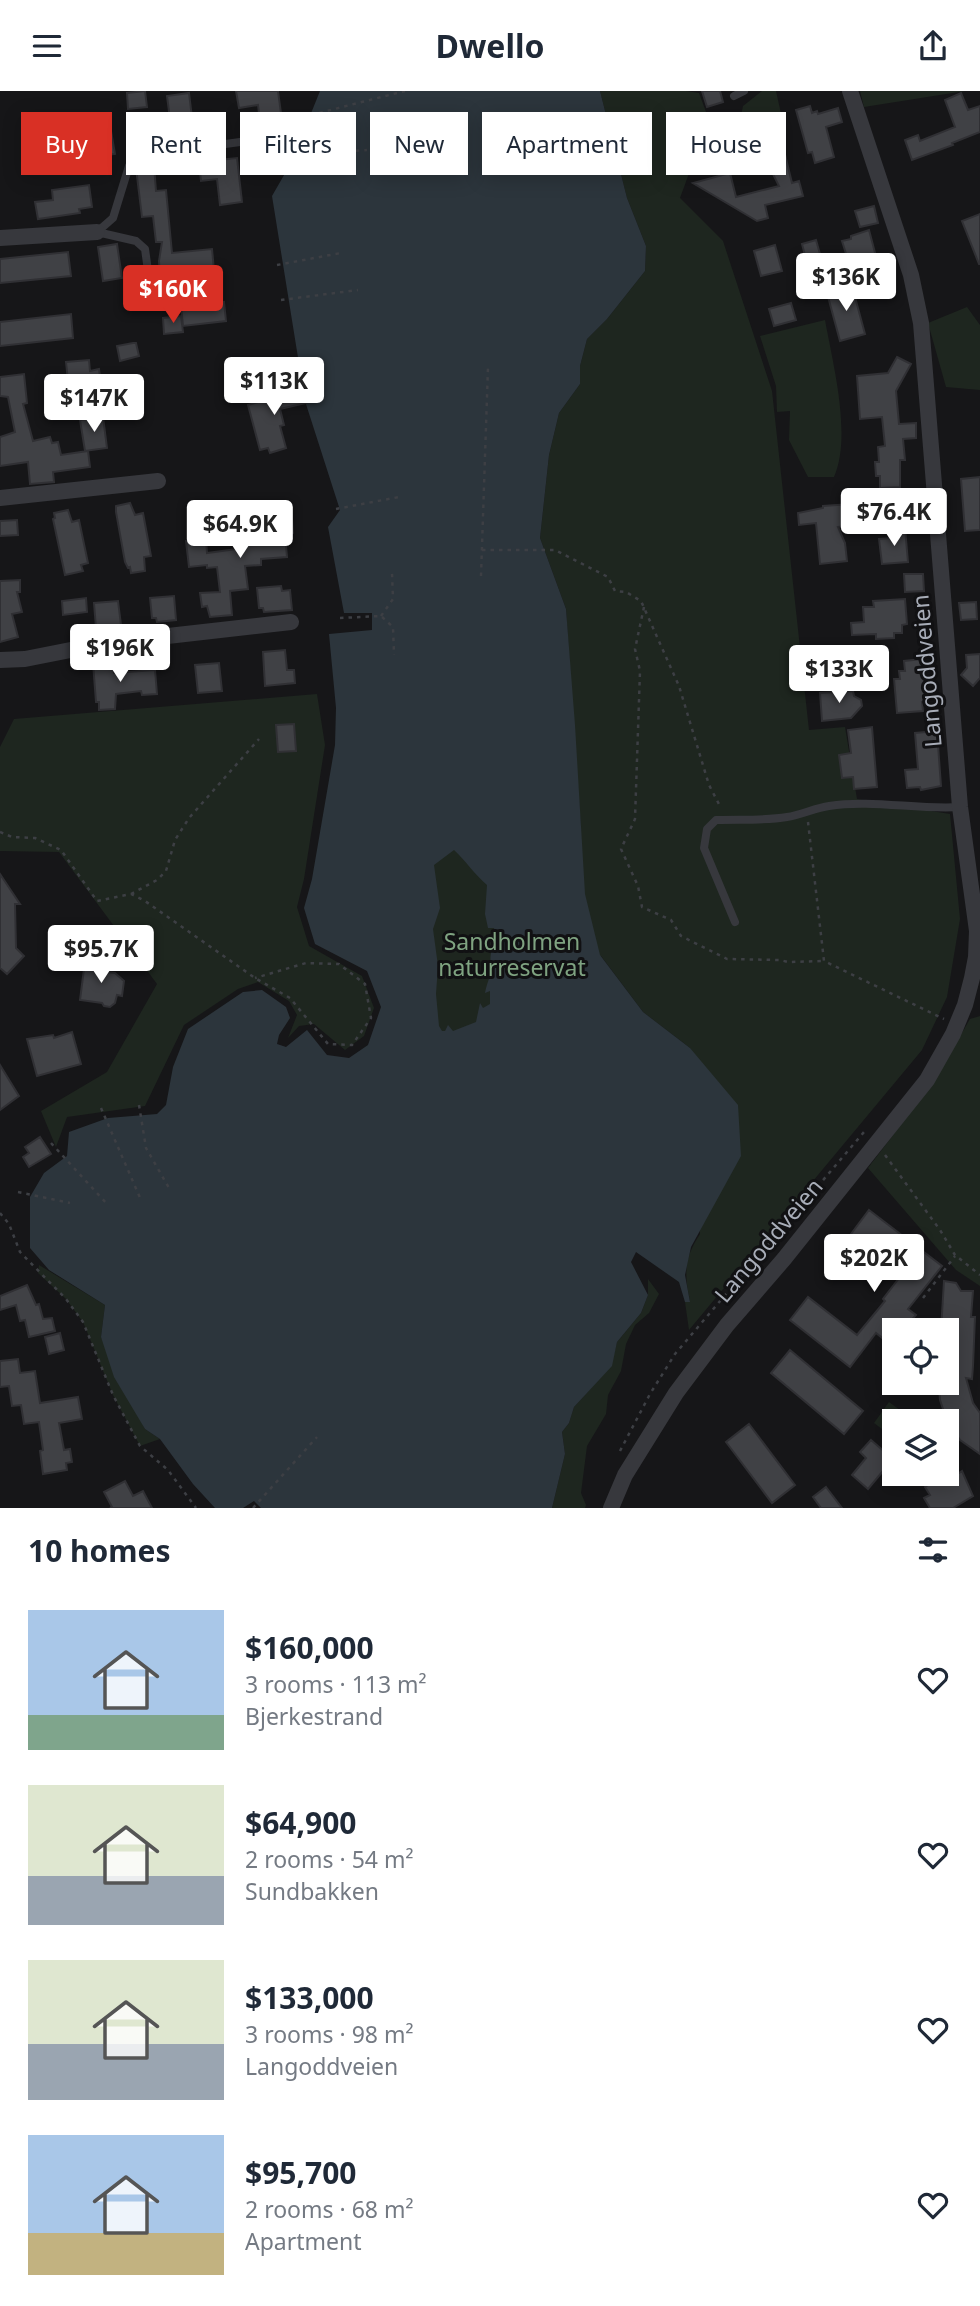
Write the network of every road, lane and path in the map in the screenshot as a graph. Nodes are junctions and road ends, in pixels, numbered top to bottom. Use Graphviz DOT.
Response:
graph roads {
  1 [pos="405,91"];
  2 [pos="744,91"];
  3 [pos="850,91"];
  4 [pos="734,96"];
  5 [pos="323,112"];
  6 [pos="240,142"];
  7 [pos="367,150"];
  8 [pos="356,151"];
  9 [pos="97,232"];
  10 [pos="0,238"];
  11 [pos="341,253"];
  12 [pos="277,265"];
  13 [pos="149,278"];
  14 [pos="358,290"];
  15 [pos="281,300"];
  16 [pos="488,367"];
  17 [pos="158,481"];
  18 [pos="399,497"];
  19 [pos="0,498"];
  20 [pos="336,509"];
  21 [pos="482,550"];
  22 [pos="392,573"];
  23 [pos="481,576"];
  24 [pos="644,607"];
  25 [pos="381,616"];
  26 [pos="340,618"];
  27 [pos="291,622"];
  28 [pos="394,655"];
  29 [pos="0,660"];
  30 [pos="258,740"];
  31 [pos="960,807"];
  32 [pos="806,812"];
  33 [pos="727,820"];
  34 [pos="0,832"];
  35 [pos="131,894"];
  36 [pos="734,922"];
  37 [pos="979,931"];
  38 [pos="824,961"];
  39 [pos="254,978"];
  40 [pos="973,1007"];
  41 [pos="943,1028"];
  42 [pos="139,1105"];
  43 [pos="101,1108"];
  44 [pos="867,1128"];
  45 [pos="858,1139"];
  46 [pos="51,1143"];
  47 [pos="871,1152"];
  48 [pos="169,1188"];
  49 [pos="18,1192"];
  50 [pos="141,1200"];
  51 [pos="70,1203"];
  52 [pos="108,1205"];
  53 [pos="0,1213"];
  54 [pos="955,1255"];
  55 [pos="980,1275"];
  56 [pos="923,1298"];
  57 [pos="317,1437"];
  58 [pos="196,1508"];
  59 [pos="253,1508"];
  60 [pos="611,1508"];
  1 -- 5 [label="path"];
  2 -- 4 [label="lane"];
  3 -- 31 [label="street, Langoddveien"];
  6 -- 9 [label="lane"];
  7 -- 8 [label="path"];
  9 -- 10 [label="street"];
  9 -- 13 [label="lane"];
  11 -- 12 [label="path"];
  14 -- 15 [label="path"];
  16 -- 21 [label="path"];
  17 -- 19 [label="street"];
  18 -- 20 [label="path"];
  21 -- 23 [label="path"];
  21 -- 24 [label="path"];
  22 -- 25 [label="path"];
  24 -- 33 [label="path"];
  24 -- 38 [label="path"];
  25 -- 26 [label="path"];
  25 -- 28 [label="path"];
  27 -- 29 [label="street"];
  30 -- 35 [label="path"];
  31 -- 32 [label="lane"];
  31 -- 37 [label="street, Langoddveien"];
  32 -- 33 [label="lane"];
  32 -- 38 [label="path"];
  33 -- 36 [label="lane"];
  34 -- 35 [label="path"];
  35 -- 39 [label="path"];
  37 -- 40 [label="street, Langoddveien"];
  38 -- 41 [label="path"];
  39 -- 39 [label="path"];
  40 -- 47 [label="street, Langoddveien"];
  42 -- 48 [label="path"];
  43 -- 50 [label="path"];
  44 -- 45 [label="path"];
  46 -- 52 [label="path"];
  47 -- 54 [label="path"];
  47 -- 60 [label="street, Langoddveien"];
  49 -- 51 [label="path"];
  53 -- 58 [label="path"];
  54 -- 55 [label="path"];
  54 -- 56 [label="path"];
  57 -- 59 [label="path"];
}
